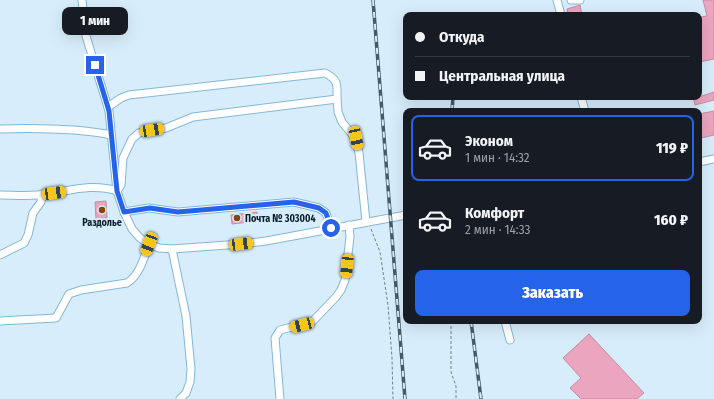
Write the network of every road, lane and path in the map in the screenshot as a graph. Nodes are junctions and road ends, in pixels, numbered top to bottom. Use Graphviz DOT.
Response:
graph roads {
  1 [pos="82,0"];
  2 [pos="558,0"];
  3 [pos="571,0"];
  4 [pos="580,0"];
  5 [pos="560,12"];
  6 [pos="337,99"];
  7 [pos="108,107"];
  8 [pos="0,129"];
  9 [pos="112,136"];
  10 [pos="714,159"];
  11 [pos="702,161"];
  12 [pos="117,191"];
  13 [pos="42,194"];
  14 [pos="0,195"];
  15 [pos="124,212"];
  16 [pos="403,215"];
  17 [pos="367,221"];
  18 [pos="349,225"];
  19 [pos="331,228"];
  20 [pos="149,244"];
  21 [pos="172,249"];
  22 [pos="0,255"];
  23 [pos="0,321"];
  24 [pos="450,324"];
  25 [pos="506,324"];
  26 [pos="510,340"];
  27 [pos="180,399"];
  28 [pos="280,399"];
  29 [pos="393,399"];
  30 [pos="456,399"];
  1 -- 7 [label="street"];
  2 -- 5 [label="street"];
  3 -- 4 [label="street"];
  6 -- 7 [label="street"];
  6 -- 12 [label="street"];
  6 -- 17 [label="street"];
  7 -- 9 [label="street"];
  8 -- 9 [label="street"];
  9 -- 12 [label="street"];
  10 -- 11 [label="street"];
  12 -- 13 [label="street"];
  12 -- 15 [label="street"];
  13 -- 14 [label="street"];
  13 -- 22 [label="street"];
  15 -- 19 [label="street"];
  15 -- 20 [label="street"];
  16 -- 17 [label="street"];
  17 -- 18 [label="street"];
  17 -- 29 [label="path"];
  18 -- 19 [label="street"];
  18 -- 28 [label="street"];
  19 -- 21 [label="street"];
  20 -- 21 [label="street"];
  20 -- 23 [label="street"];
  21 -- 27 [label="street"];
  24 -- 30 [label="path"];
  25 -- 26 [label="street"];
}
